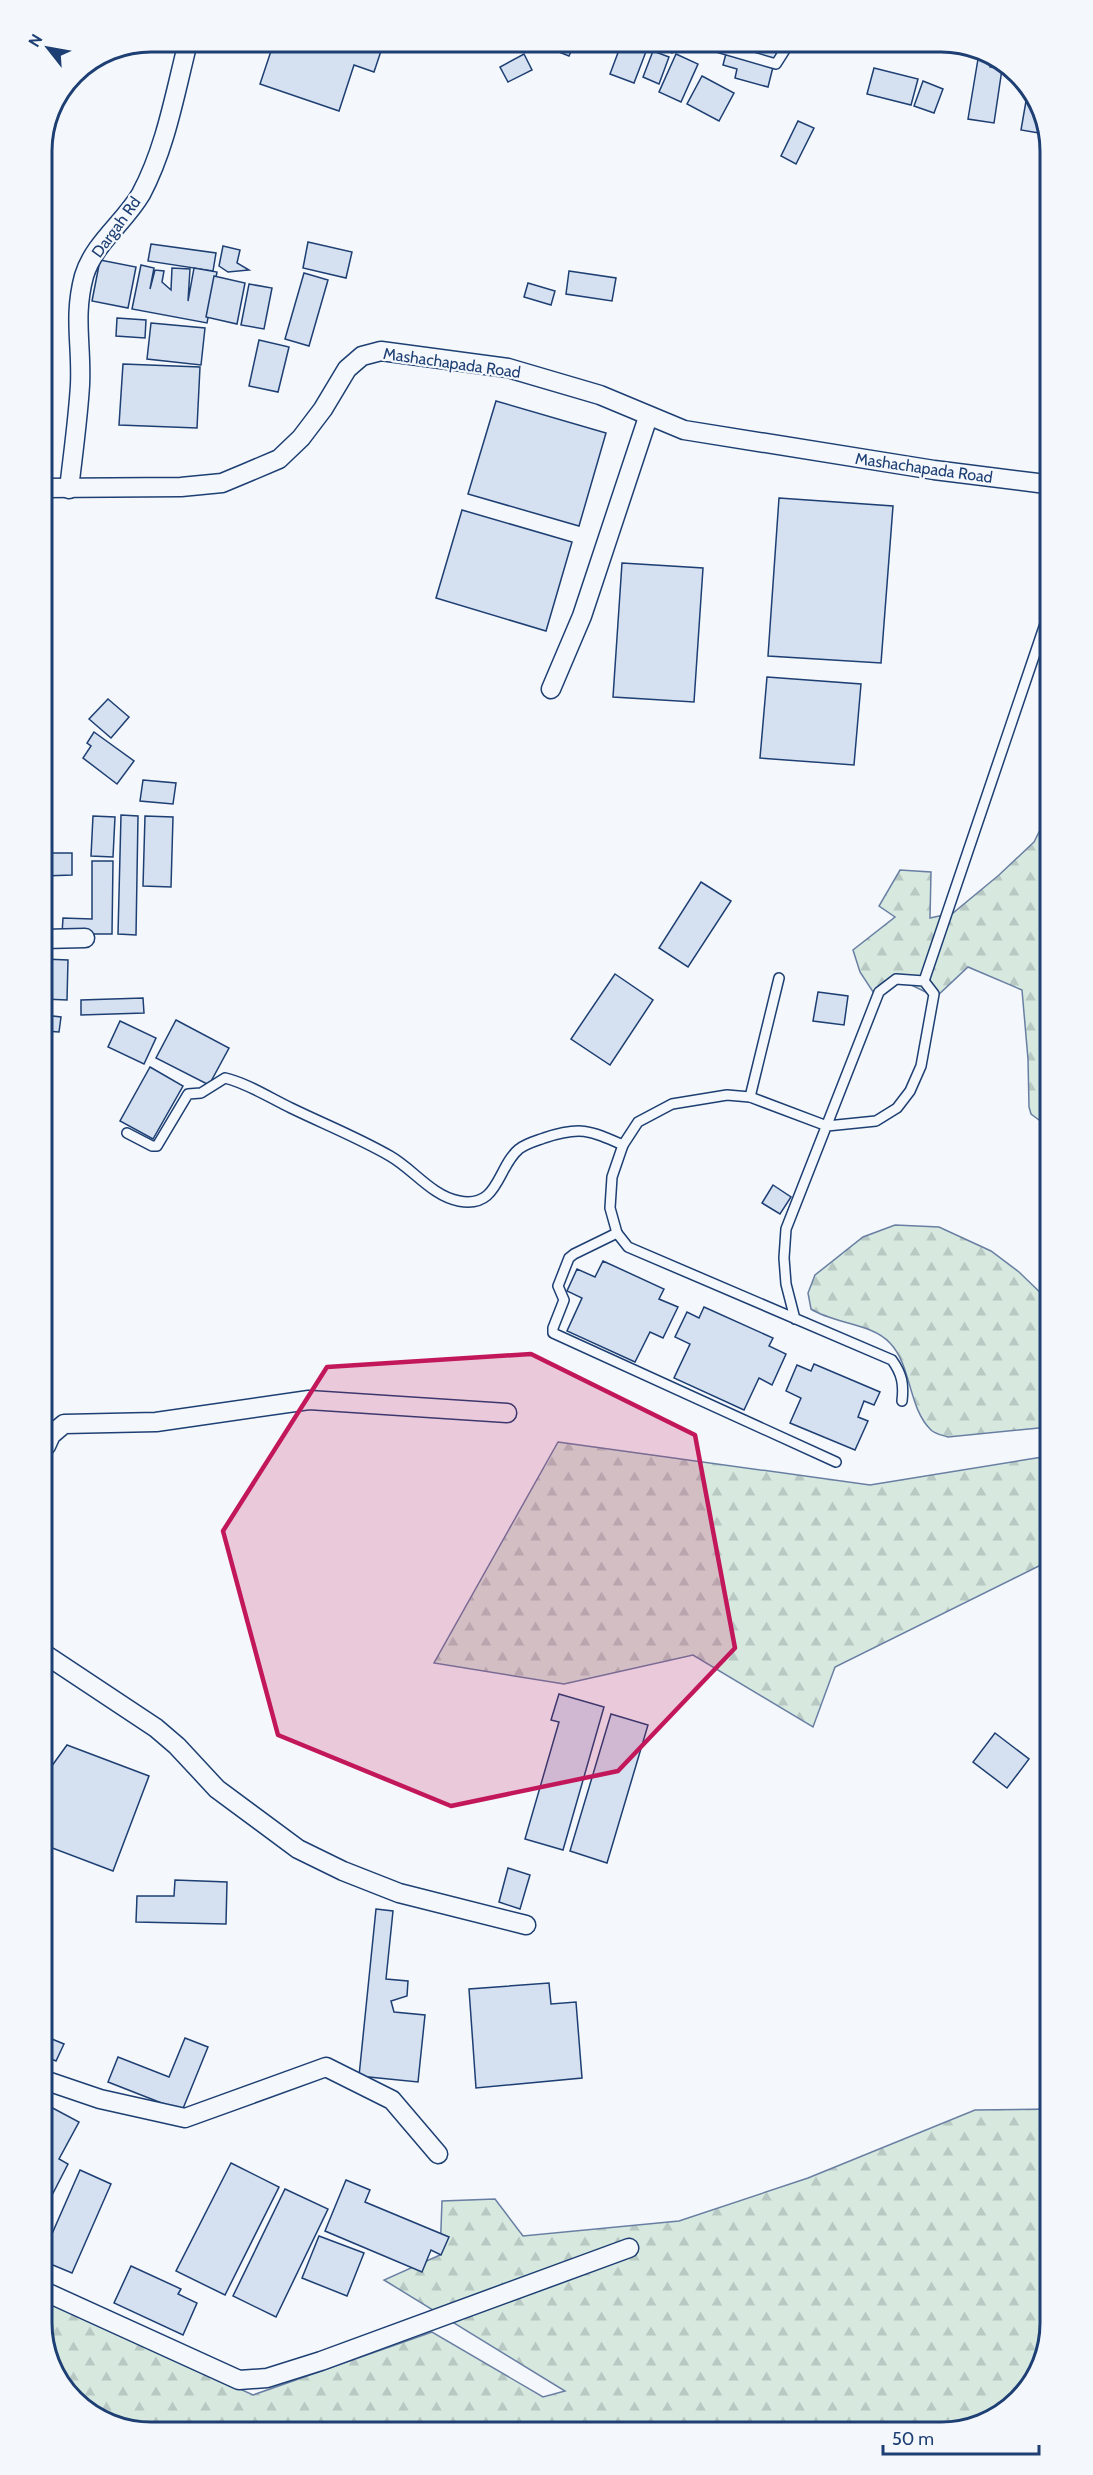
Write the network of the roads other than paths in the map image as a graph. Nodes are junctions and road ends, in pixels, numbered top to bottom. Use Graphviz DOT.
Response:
graph roads {
  1 [pos="185,52"];
  2 [pos="737,53"];
  3 [pos="783,53"];
  4 [pos="648,417"];
  5 [pos="1040,483"];
  6 [pos="53,488"];
  7 [pos="69,489"];
  8 [pos="1040,639"];
  9 [pos="551,689"];
  10 [pos="53,939"];
  11 [pos="85,939"];
  12 [pos="779,978"];
  13 [pos="924,981"];
  14 [pos="750,1097"];
  15 [pos="827,1126"];
  16 [pos="127,1133"];
  17 [pos="623,1145"];
  18 [pos="617,1233"];
  19 [pos="795,1318"];
  20 [pos="903,1401"];
  21 [pos="507,1413"];
  22 [pos="52,1434"];
  23 [pos="836,1462"];
  24 [pos="52,1659"];
  25 [pos="526,1925"];
  26 [pos="52,2082"];
  27 [pos="438,2154"];
  28 [pos="629,2248"];
  29 [pos="52,2295"];
  1 -- 7 [label="street, Dargah Rd"];
  2 -- 3 [label="lane"];
  4 -- 5 [label="street, Mashachapada Road"];
  4 -- 7 [label="street, Mashachapada Road"];
  4 -- 9 [label="street"];
  6 -- 7 [label="street, Mashachapada Road"];
  8 -- 13 [label="lane"];
  10 -- 11 [label="street"];
  12 -- 14 [label="lane"];
  13 -- 15 [label="lane"];
  13 -- 15 [label="lane"];
  14 -- 15 [label="lane"];
  14 -- 17 [label="lane"];
  15 -- 19 [label="lane"];
  16 -- 17 [label="lane"];
  17 -- 18 [label="lane"];
  18 -- 19 [label="lane"];
  18 -- 23 [label="lane"];
  19 -- 20 [label="lane"];
  21 -- 22 [label="street"];
  24 -- 25 [label="street"];
  26 -- 27 [label="street"];
  28 -- 29 [label="street"];
}
